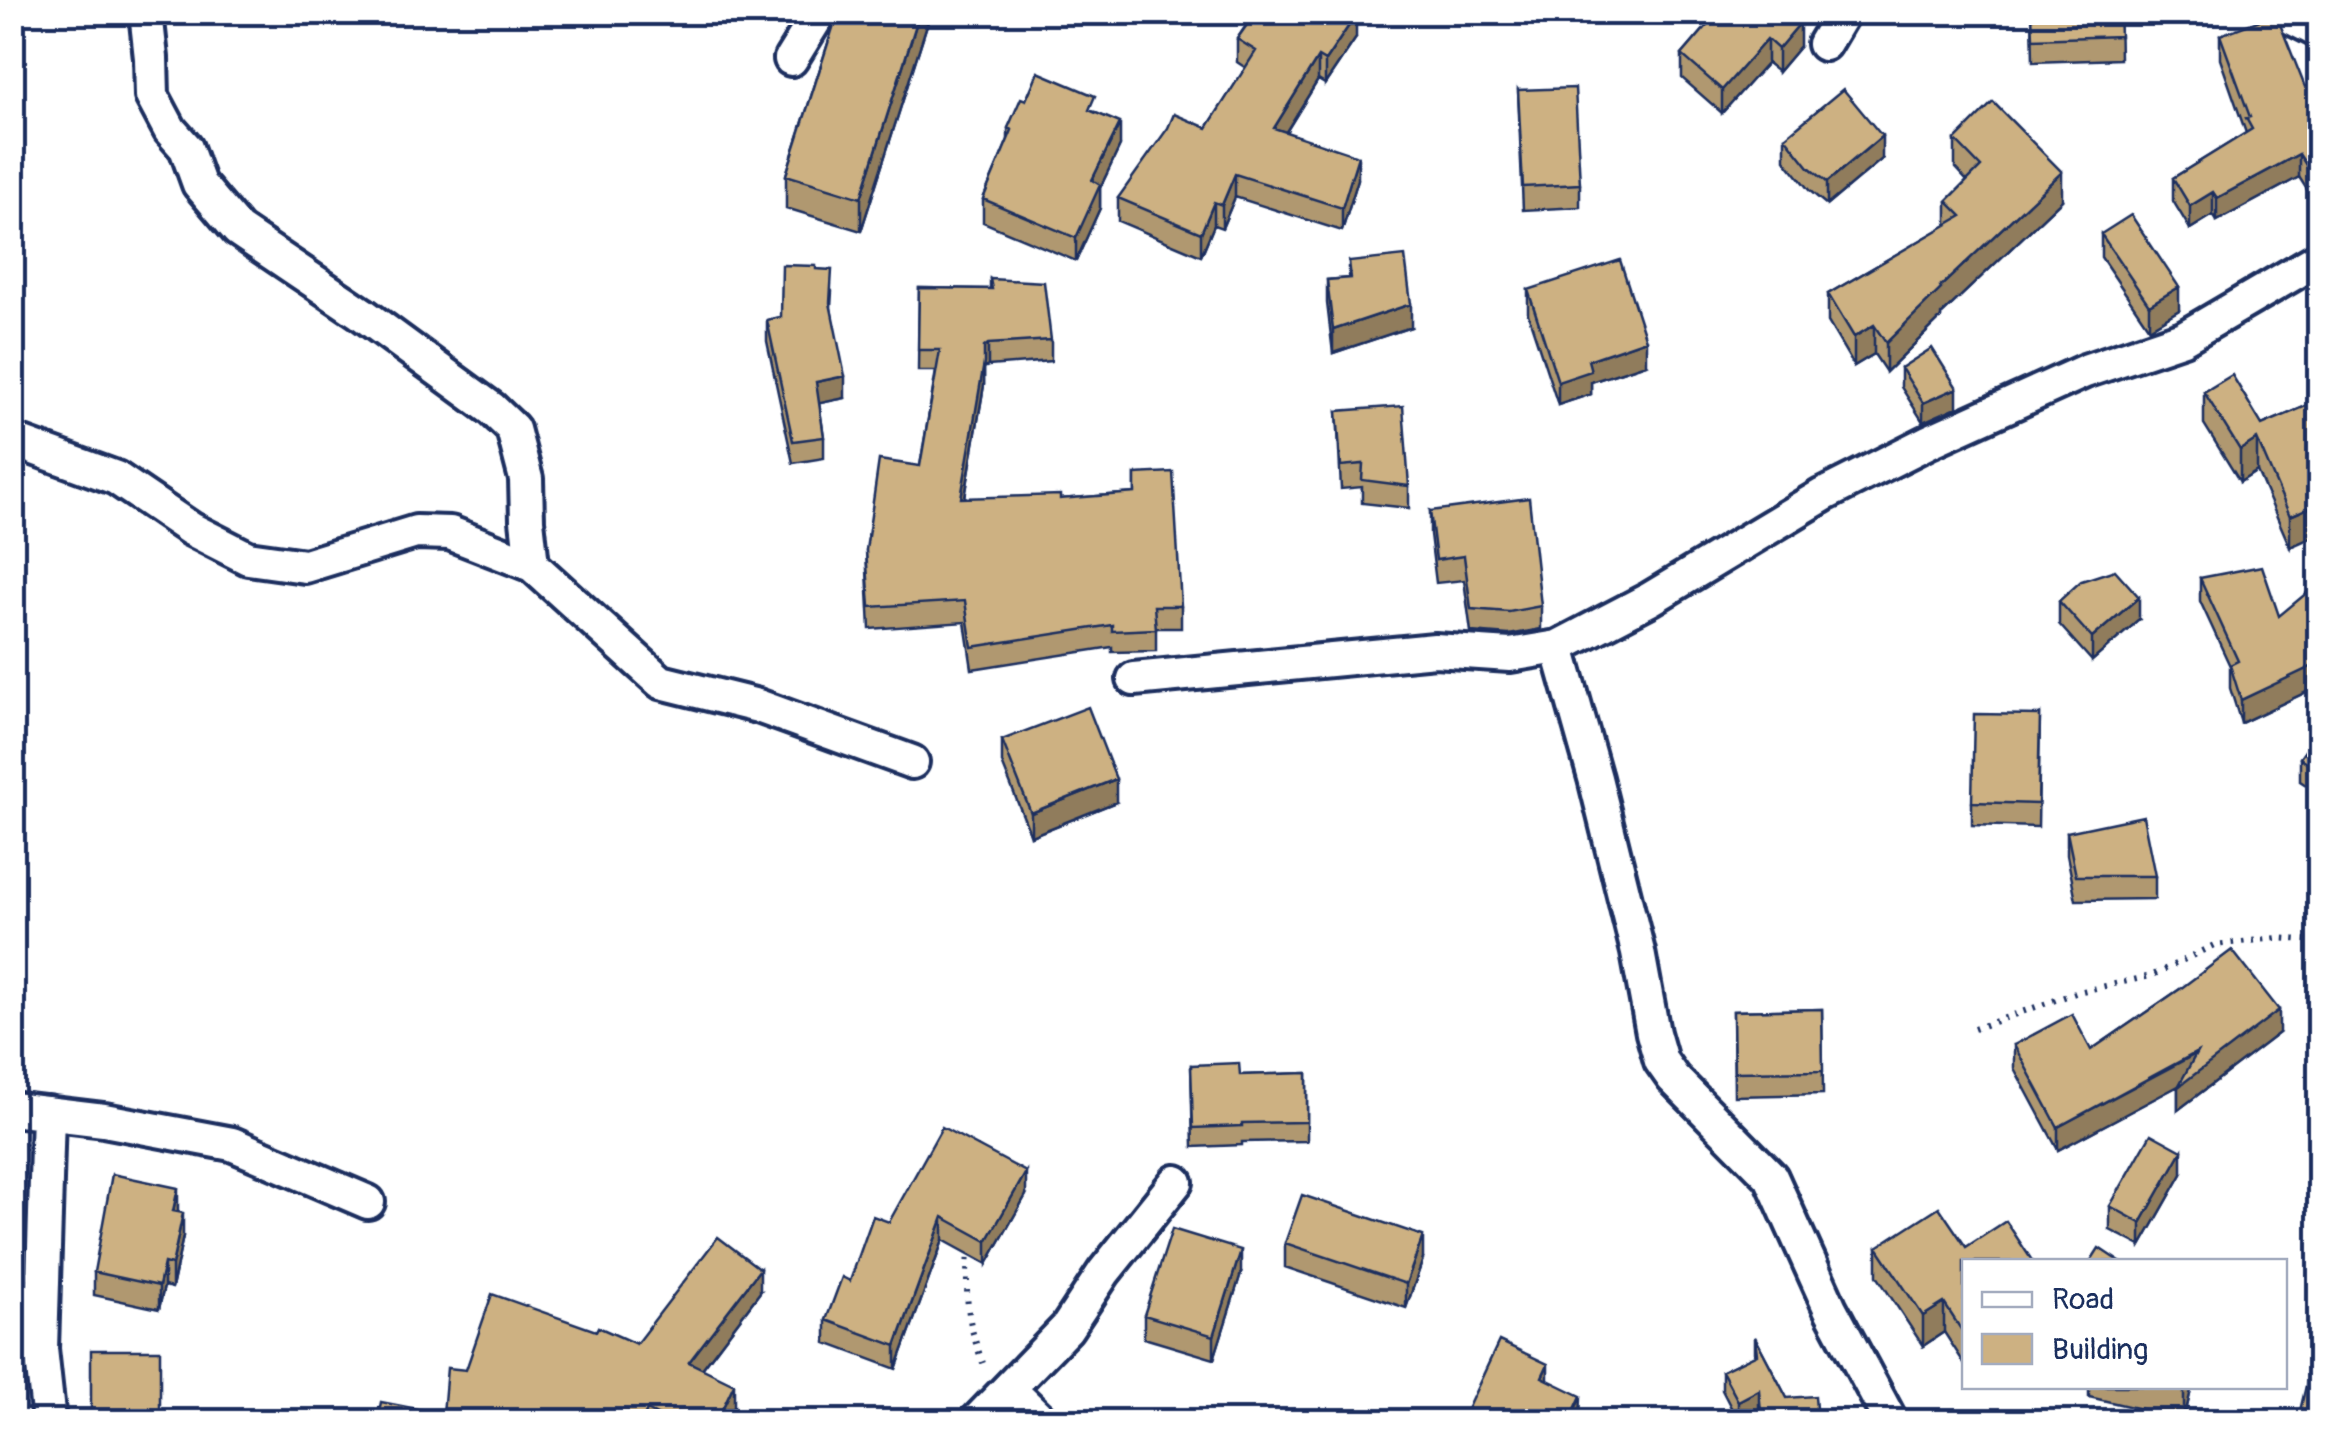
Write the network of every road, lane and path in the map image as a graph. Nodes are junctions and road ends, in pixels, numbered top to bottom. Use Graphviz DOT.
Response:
graph roads {
  1 [pos="146,12"];
  2 [pos="820,12"];
  3 [pos="1843,12"];
  4 [pos="2281,12"];
  5 [pos="2320,32"];
  6 [pos="1824,44"];
  7 [pos="791,60"];
  8 [pos="2320,258"];
  9 [pos="12,440"];
  10 [pos="532,565"];
  11 [pos="1558,647"];
  12 [pos="1134,679"];
  13 [pos="912,762"];
  14 [pos="2320,941"];
  15 [pos="1974,1029"];
  16 [pos="12,1109"];
  17 [pos="48,1113"];
  18 [pos="1176,1182"];
  19 [pos="368,1202"];
  20 [pos="968,1247"];
  21 [pos="1005,1391"];
  22 [pos="48,1422"];
  23 [pos="976,1422"];
  24 [pos="1043,1422"];
  25 [pos="1891,1422"];
  1 -- 10 [label="street"];
  2 -- 7 [label="street"];
  3 -- 6 [label="street"];
  4 -- 5 [label="street"];
  8 -- 11 [label="street"];
  9 -- 10 [label="street"];
  10 -- 13 [label="street"];
  11 -- 12 [label="street"];
  11 -- 25 [label="street"];
  14 -- 15 [label="path"];
  16 -- 17 [label="street"];
  17 -- 19 [label="street"];
  17 -- 22 [label="street"];
  18 -- 21 [label="street"];
  20 -- 21 [label="path"];
  21 -- 23 [label="street"];
  21 -- 24 [label="street"];
}
